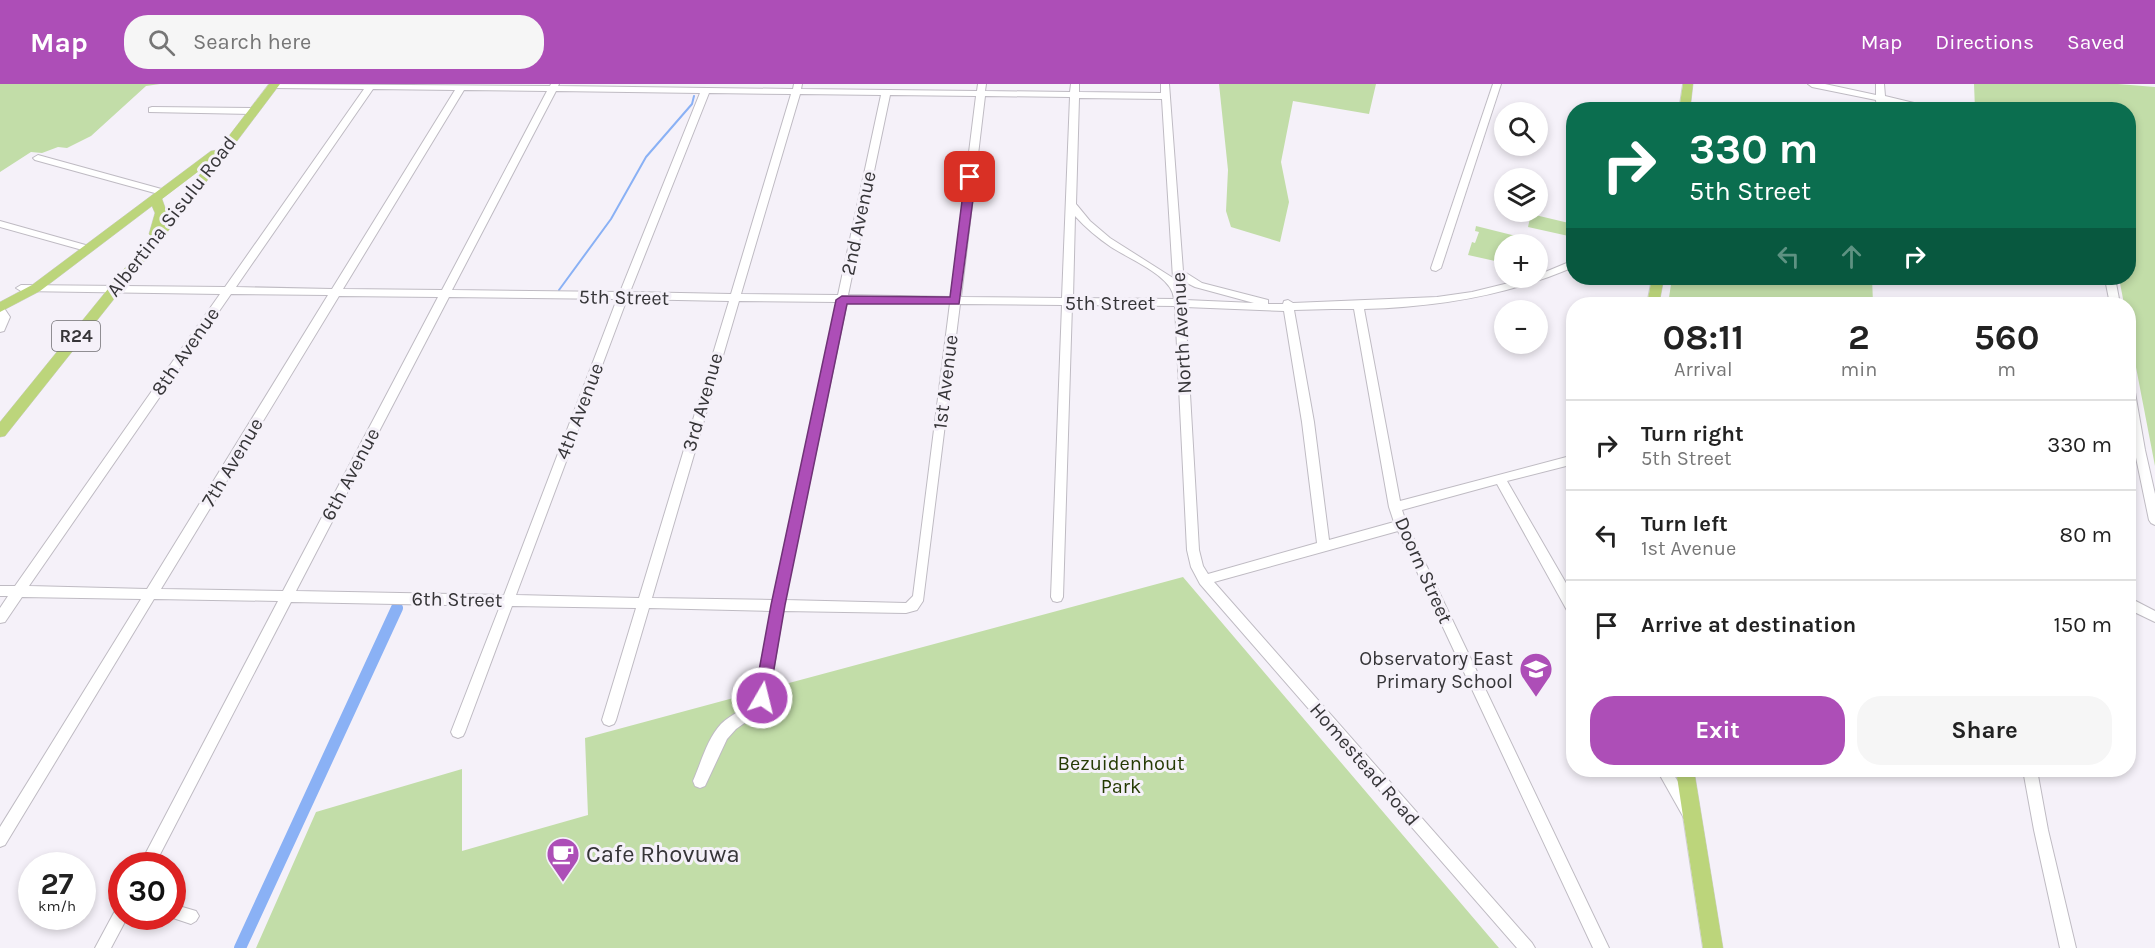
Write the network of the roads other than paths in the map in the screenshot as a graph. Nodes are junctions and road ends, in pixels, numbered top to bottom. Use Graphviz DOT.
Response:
graph roads {
  1 [pos="1075,84"];
  2 [pos="1165,84"];
  3 [pos="1497,84"];
  4 [pos="1688,84"];
  5 [pos="1812,84"];
  6 [pos="1880,84"];
  7 [pos="274,85"];
  8 [pos="371,85"];
  9 [pos="463,86"];
  10 [pos="554,86"];
  11 [pos="646,87"];
  12 [pos="798,88"];
  13 [pos="982,89"];
  14 [pos="705,91"];
  15 [pos="886,93"];
  16 [pos="1075,95"];
  17 [pos="1166,96"];
  18 [pos="1880,98"];
  19 [pos="1685,102"];
  20 [pos="1880,102"];
  21 [pos="1900,102"];
  22 [pos="152,110"];
  23 [pos="252,111"];
  24 [pos="230,142"];
  25 [pos="38,158"];
  26 [pos="159,194"];
  27 [pos="184,203"];
  28 [pos="1070,203"];
  29 [pos="0,224"];
  30 [pos="153,240"];
  31 [pos="82,251"];
  32 [pos="1566,266"];
  33 [pos="1178,268"];
  34 [pos="1436,268"];
  35 [pos="1158,272"];
  36 [pos="21,288"];
  37 [pos="36,288"];
  38 [pos="113,289"];
  39 [pos="227,291"];
  40 [pos="336,292"];
  41 [pos="444,294"];
  42 [pos="623,297"];
  43 [pos="1179,297"];
  44 [pos="0,298"];
  45 [pos="733,298"];
  46 [pos="842,300"];
  47 [pos="955,301"];
  48 [pos="1264,302"];
  49 [pos="1068,303"];
  50 [pos="1226,304"];
  51 [pos="1291,305"];
  52 [pos="1359,307"];
  53 [pos="0,309"];
  54 [pos="0,328"];
  55 [pos="0,432"];
  56 [pos="2136,455"];
  57 [pos="1566,461"];
  58 [pos="1500,478"];
  59 [pos="1395,507"];
  60 [pos="2155,520"];
  61 [pos="1401,525"];
  62 [pos="1324,547"];
  63 [pos="1204,580"];
  64 [pos="0,591"];
  65 [pos="19,591"];
  66 [pos="152,594"];
  67 [pos="286,596"];
  68 [pos="1566,596"];
  69 [pos="1057,597"];
  70 [pos="507,600"];
  71 [pos="643,603"];
  72 [pos="778,605"];
  73 [pos="913,606"];
  74 [pos="2136,606"];
  75 [pos="2155,617"];
  76 [pos="0,618"];
  77 [pos="609,720"];
  78 [pos="458,732"];
  79 [pos="1668,777"];
  80 [pos="1687,777"];
  81 [pos="2031,777"];
  82 [pos="700,781"];
  83 [pos="1694,822"];
  84 [pos="0,840"];
  85 [pos="153,852"];
  86 [pos="186,915"];
  87 [pos="191,916"];
  88 [pos="112,930"];
  89 [pos="103,948"];
  90 [pos="1527,948"];
  91 [pos="1601,948"];
  92 [pos="1713,948"];
  93 [pos="2068,948"];
  1 -- 16 [label="street"];
  2 -- 17 [label="street, North Avenue"];
  3 -- 34 [label="street"];
  4 -- 19 [label="main road"];
  5 -- 18 [label="street"];
  6 -- 18 [label="street"];
  7 -- 8 [label="street"];
  7 -- 23 [label="main road, Albertina Sisulu Road / R24"];
  8 -- 9 [label="street"];
  8 -- 39 [label="street, 8th Avenue"];
  9 -- 10 [label="street"];
  9 -- 40 [label="street, 7th Avenue"];
  10 -- 11 [label="street"];
  10 -- 41 [label="street, 6th Avenue"];
  11 -- 14 [label="street"];
  12 -- 14 [label="street"];
  12 -- 15 [label="street"];
  12 -- 45 [label="street, 3rd Avenue"];
  13 -- 15 [label="street"];
  13 -- 16 [label="street"];
  13 -- 47 [label="street, 1st Avenue"];
  14 -- 42 [label="street, 4th Avenue"];
  15 -- 46 [label="street, 2nd Avenue"];
  16 -- 17 [label="street"];
  16 -- 28 [label="street"];
  17 -- 33 [label="street, North Avenue"];
  18 -- 20 [label="street"];
  18 -- 21 [label="street"];
  22 -- 23 [label="street"];
  23 -- 24 [label="main road, Albertina Sisulu Road / R24"];
  24 -- 26 [label="main road, R24"];
  24 -- 27 [label="main road, Albertina Sisulu Road / R24"];
  25 -- 26 [label="street"];
  26 -- 27 [label="main road"];
  26 -- 30 [label="main road, R24"];
  26 -- 31 [label="main road"];
  27 -- 30 [label="main road, Albertina Sisulu Road / R24"];
  28 -- 35 [label="street"];
  28 -- 49 [label="street"];
  29 -- 31 [label="street"];
  30 -- 38 [label="main road, Albertina Sisulu Road / R24"];
  31 -- 36 [label="main road"];
  31 -- 37 [label="main road"];
  32 -- 52 [label="street"];
  33 -- 35 [label="street"];
  33 -- 43 [label="street, North Avenue"];
  33 -- 48 [label="street"];
  35 -- 43 [label="street"];
  36 -- 37 [label="street, 5th Street"];
  36 -- 44 [label="main road"];
  37 -- 38 [label="street, 5th Street"];
  37 -- 53 [label="main road"];
  38 -- 39 [label="street, 5th Street"];
  38 -- 55 [label="main road, Albertina Sisulu Road / R24"];
  39 -- 40 [label="street, 5th Street"];
  39 -- 65 [label="street, 8th Avenue"];
  40 -- 41 [label="street, 5th Street"];
  40 -- 66 [label="street, 7th Avenue"];
  41 -- 42 [label="street, 5th Street"];
  41 -- 67 [label="street, 6th Avenue"];
  42 -- 45 [label="street, 5th Street"];
  42 -- 70 [label="street, 4th Avenue"];
  43 -- 49 [label="street, 5th Street"];
  43 -- 50 [label="street, 5th Street"];
  43 -- 63 [label="street, North Avenue"];
  45 -- 46 [label="street, 5th Street"];
  45 -- 71 [label="street, 3rd Avenue"];
  46 -- 47 [label="street, 5th Street"];
  46 -- 72 [label="street, 2nd Avenue"];
  47 -- 49 [label="street, 5th Street"];
  47 -- 73 [label="street, 1st Avenue"];
  48 -- 50 [label="street, 5th Street"];
  48 -- 51 [label="street, 5th Street"];
  49 -- 69 [label="street"];
  50 -- 51 [label="street, 5th Street"];
  51 -- 52 [label="street"];
  51 -- 62 [label="street"];
  52 -- 59 [label="street, Doorn Street"];
  53 -- 54 [label="street"];
  56 -- 60 [label="street"];
  57 -- 58 [label="street"];
  58 -- 59 [label="street"];
  58 -- 68 [label="street"];
  59 -- 61 [label="street, Doorn Street"];
  61 -- 62 [label="street"];
  61 -- 91 [label="street, Doorn Street"];
  62 -- 63 [label="street"];
  63 -- 90 [label="street, Homestead Road"];
  64 -- 65 [label="street, 6th Street"];
  65 -- 66 [label="street, 6th Street"];
  65 -- 76 [label="street, 8th Avenue"];
  66 -- 67 [label="street, 6th Street"];
  66 -- 84 [label="street, 7th Avenue"];
  67 -- 70 [label="street, 6th Street"];
  67 -- 85 [label="street, 6th Avenue"];
  70 -- 71 [label="street, 6th Street"];
  70 -- 78 [label="street, 4th Avenue"];
  71 -- 72 [label="street, 6th Street"];
  71 -- 77 [label="street, 3rd Avenue"];
  72 -- 73 [label="street, 6th Street"];
  72 -- 82 [label="street, 2nd Avenue"];
  74 -- 75 [label="street"];
  79 -- 83 [label="street"];
  80 -- 83 [label="main road"];
  81 -- 93 [label="street"];
  83 -- 92 [label="main road"];
  86 -- 87 [label="street"];
  88 -- 89 [label="street"];
}
